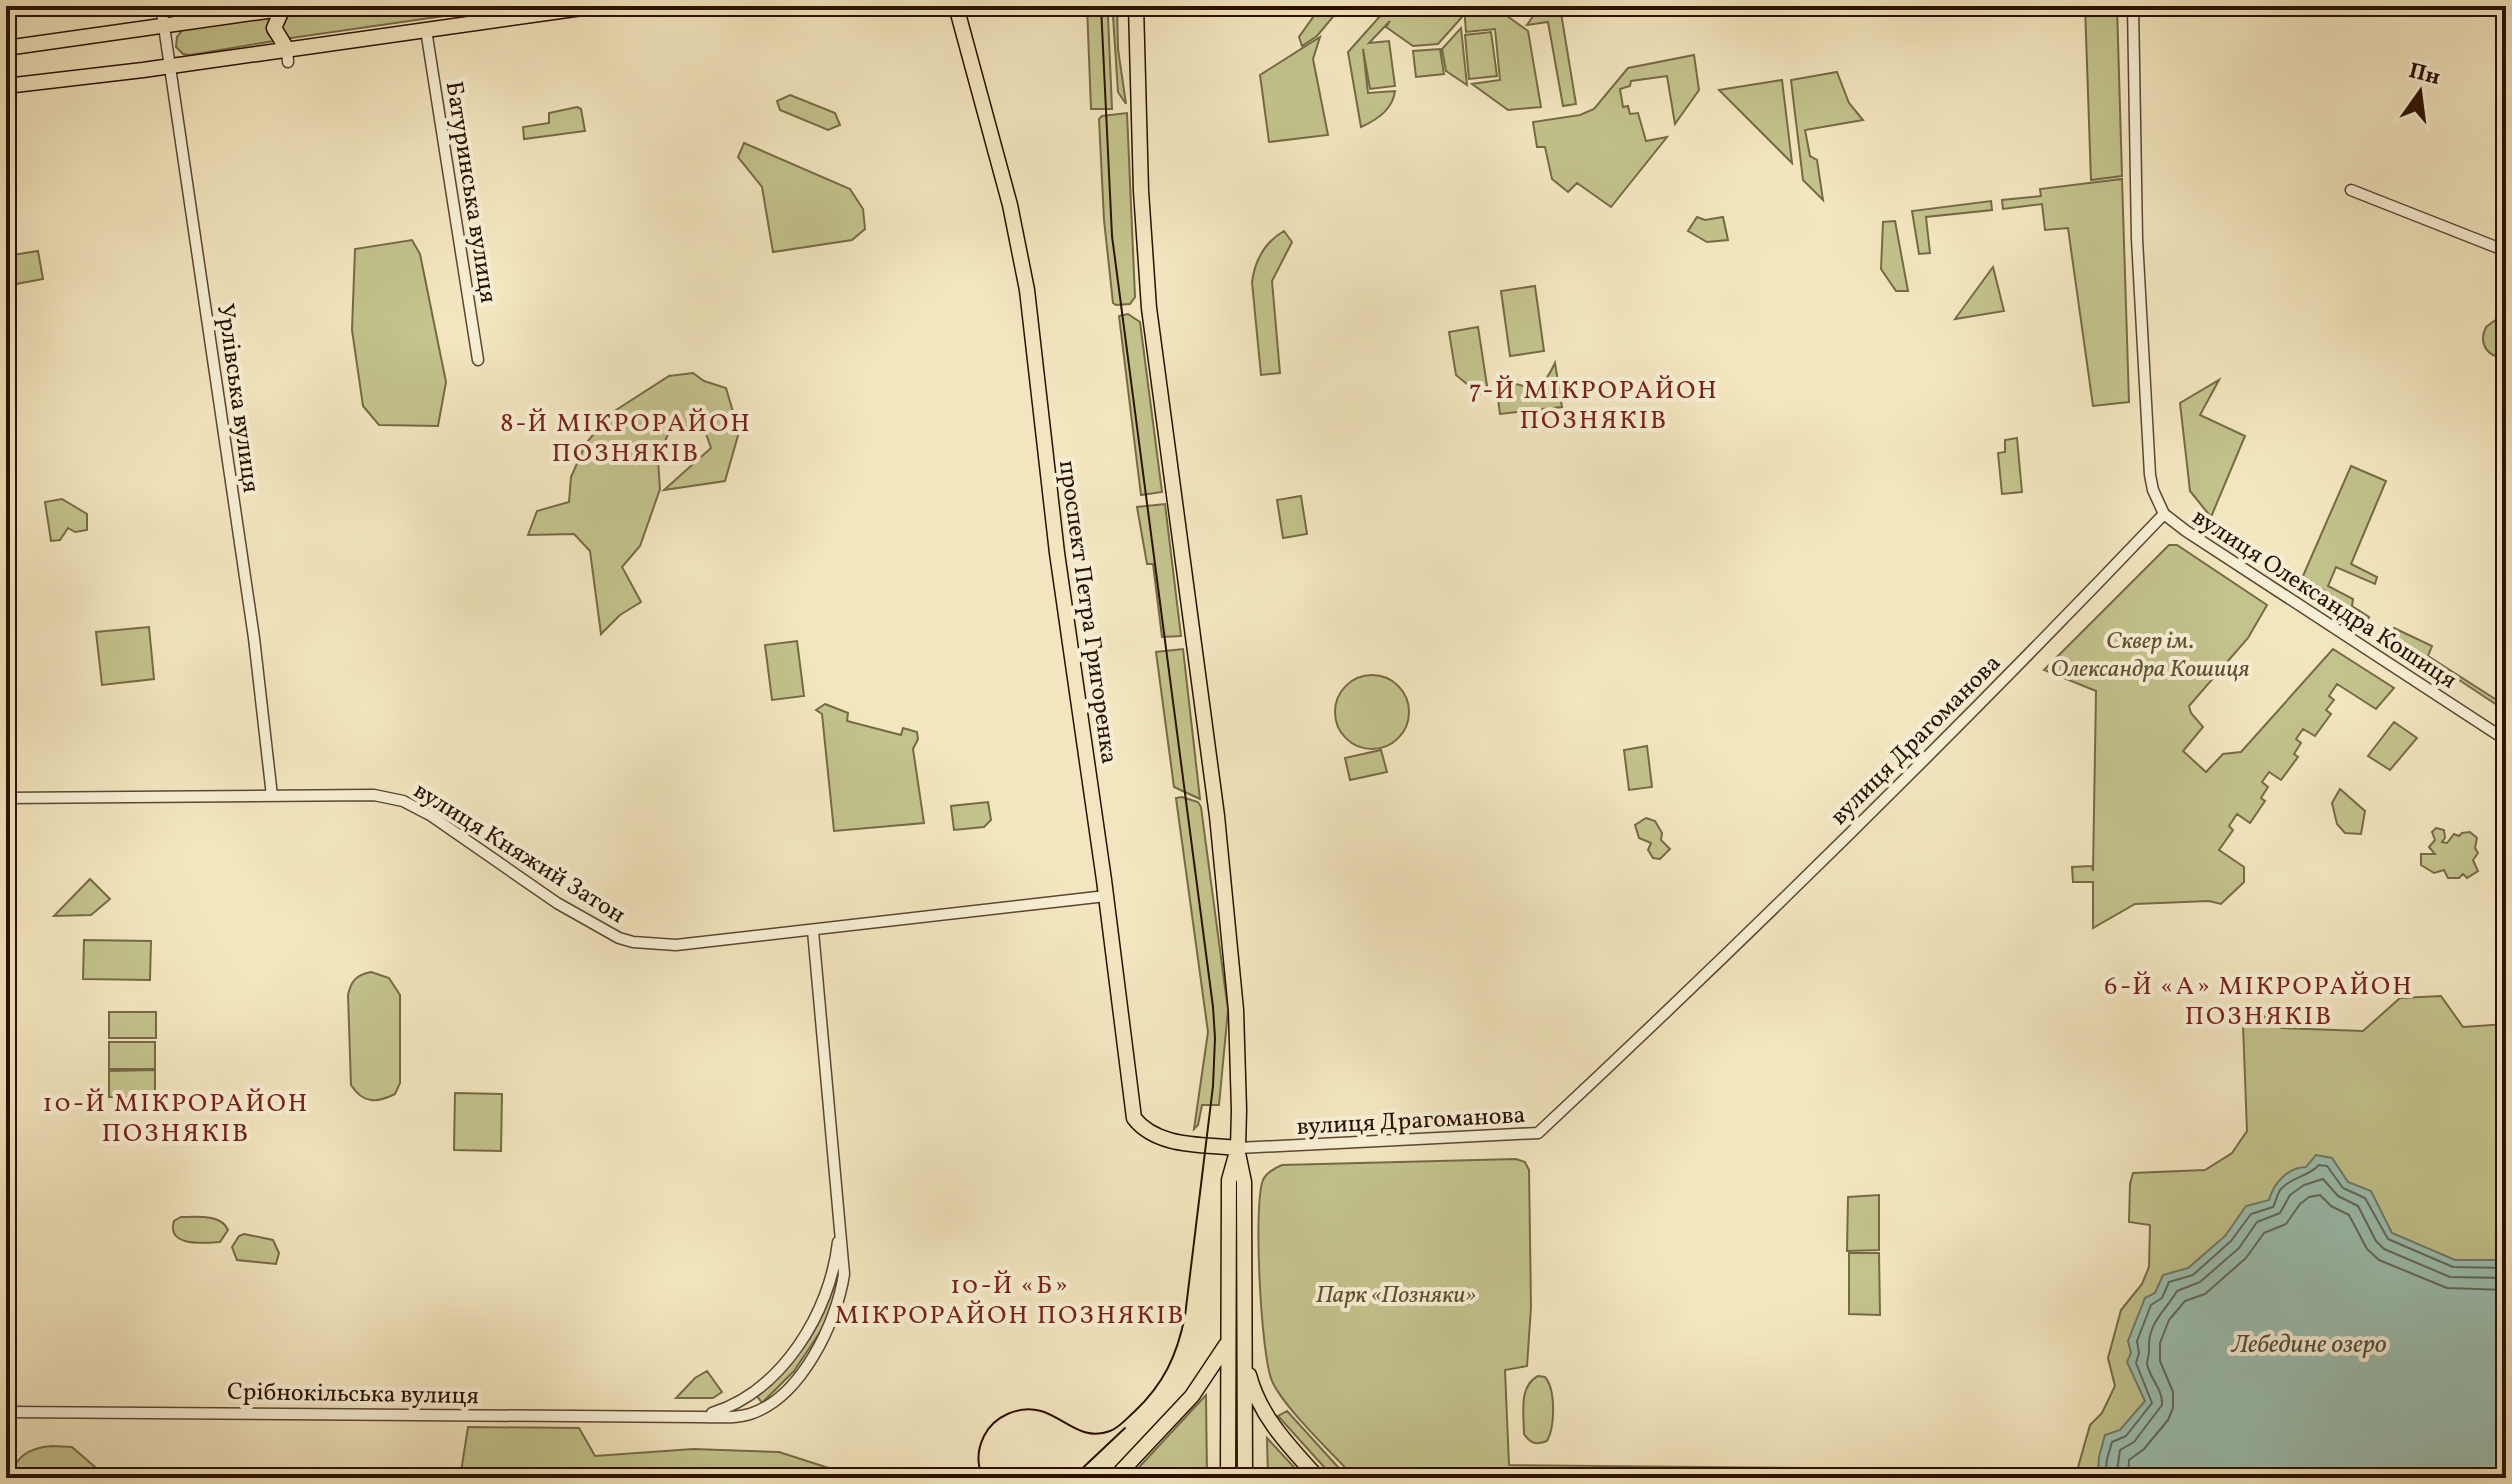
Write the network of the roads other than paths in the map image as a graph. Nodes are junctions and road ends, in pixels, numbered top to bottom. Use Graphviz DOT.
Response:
graph roads {
  1 [pos="161,6"];
  2 [pos="302,6"];
  3 [pos="596,6"];
  4 [pos="956,6"];
  5 [pos="1136,6"];
  6 [pos="2133,6"];
  7 [pos="283,8"];
  8 [pos="164,25"];
  9 [pos="426,30"];
  10 [pos="6,48"];
  11 [pos="288,56"];
  12 [pos="170,66"];
  13 [pos="6,86"];
  14 [pos="2351,190"];
  15 [pos="2506,251"];
  16 [pos="478,360"];
  17 [pos="2164,514"];
  18 [pos="2506,740"];
  19 [pos="272,796"];
  20 [pos="6,798"];
  21 [pos="1106,896"];
  22 [pos="813,931"];
  23 [pos="1238,1148"];
  24 [pos="839,1220"];
  25 [pos="1227,1345"];
  26 [pos="1244,1355"];
  27 [pos="6,1412"];
  28 [pos="700,1417"];
  29 [pos="1115,1478"];
  30 [pos="1228,1478"];
  31 [pos="1245,1478"];
  32 [pos="1318,1478"];
  1 -- 8 [label="street, Урлівська вулиця"];
  2 -- 7 [label="main road"];
  3 -- 9 [label="main road"];
  4 -- 21 [label="main road, проспект Петра Григоренка"];
  5 -- 23 [label="main road"];
  6 -- 17 [label="street"];
  7 -- 8 [label="main road"];
  7 -- 11 [label="main road"];
  8 -- 10 [label="main road"];
  8 -- 12 [label="street, Урлівська вулиця"];
  9 -- 11 [label="main road"];
  9 -- 16 [label="street, Батуринська вулиця"];
  11 -- 12 [label="main road"];
  12 -- 13 [label="main road"];
  12 -- 19 [label="street, Урлівська вулиця"];
  14 -- 15 [label="street"];
  17 -- 18 [label="street, вулиця Олександра Кошиця"];
  17 -- 23 [label="street, вулиця Драгоманова"];
  19 -- 20 [label="street, вулиця Княжий Затон"];
  19 -- 22 [label="street, вулиця Княжий Затон"];
  21 -- 22 [label="street, вулиця Княжий Затон"];
  21 -- 23 [label="main road, проспект Петра Григоренка"];
  22 -- 24 [label="street, Срібнокільська вулиця"];
  23 -- 25 [label="main road"];
  23 -- 26 [label="main road"];
  24 -- 28 [label="street, Срібнокільська вулиця"];
  24 -- 28 [label="street, Срібнокільська вулиця"];
  25 -- 29 [label="main road"];
  25 -- 30 [label="main road"];
  26 -- 31 [label="main road"];
  26 -- 32 [label="main road"];
  27 -- 28 [label="street, Срібнокільська вулиця"];
}
